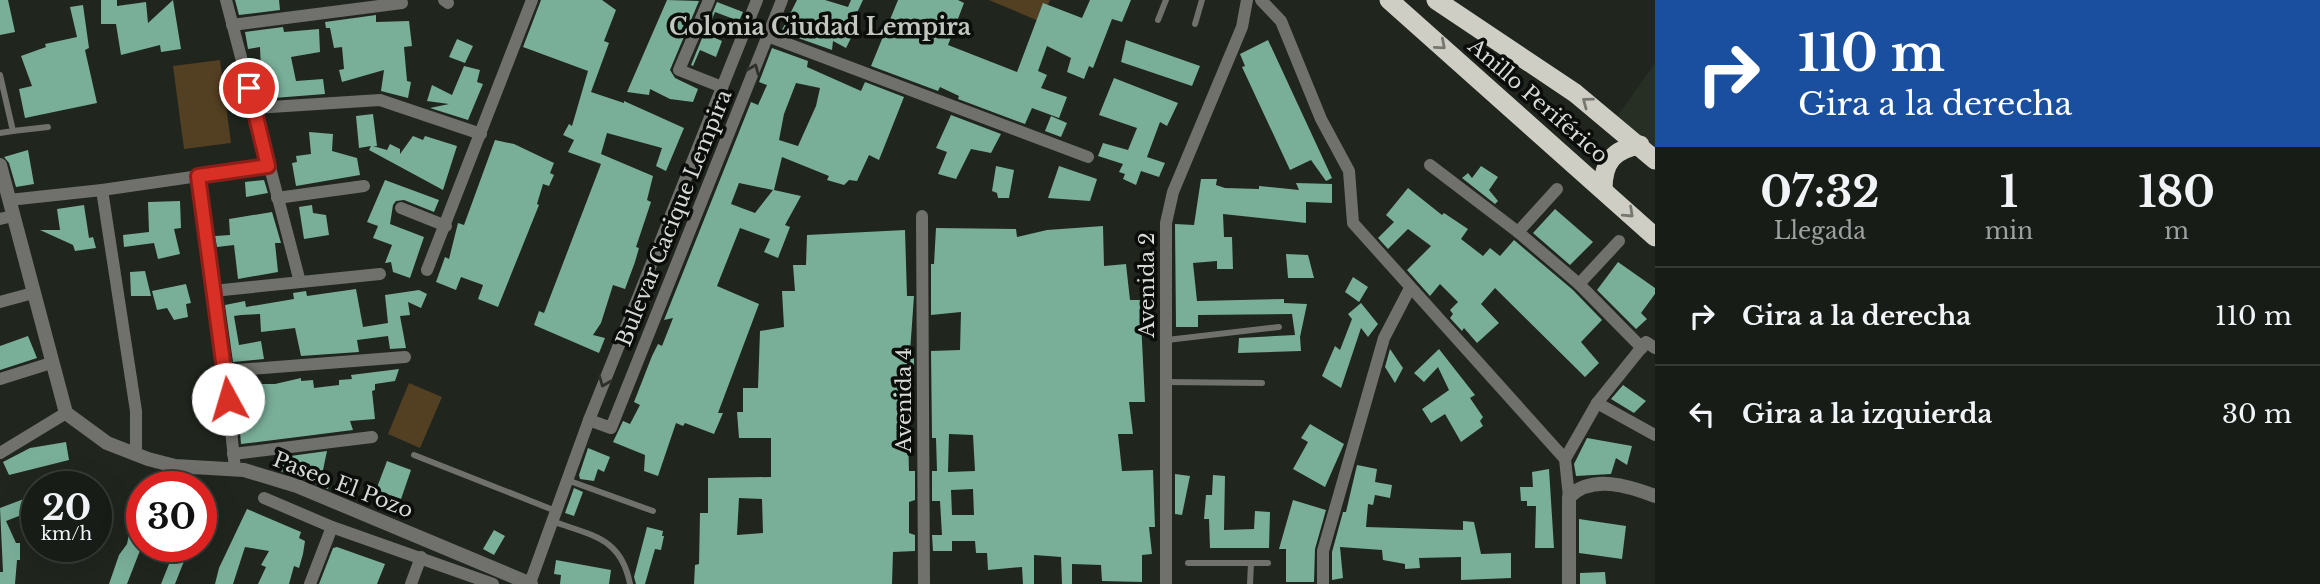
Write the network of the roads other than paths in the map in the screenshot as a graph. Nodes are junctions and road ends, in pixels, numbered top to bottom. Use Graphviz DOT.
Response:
graph roads {
  1 [pos="226,0"];
  2 [pos="532,0"];
  3 [pos="709,0"];
  4 [pos="757,0"];
  5 [pos="782,0"];
  6 [pos="1166,0"];
  7 [pos="1202,0"];
  8 [pos="1247,0"];
  9 [pos="1261,0"];
  10 [pos="1390,0"];
  11 [pos="1436,0"];
  12 [pos="402,3"];
  13 [pos="1158,20"];
  14 [pos="1195,24"];
  15 [pos="232,25"];
  16 [pos="767,36"];
  17 [pos="0,75"];
  18 [pos="722,87"];
  19 [pos="255,108"];
  20 [pos="48,127"];
  21 [pos="13,131"];
  22 [pos="0,133"];
  23 [pos="481,134"];
  24 [pos="1640,145"];
  25 [pos="1088,157"];
  26 [pos="1655,160"];
  27 [pos="0,165"];
  28 [pos="1430,165"];
  29 [pos="268,166"];
  30 [pos="198,176"];
  31 [pos="364,186"];
  32 [pos="1557,189"];
  33 [pos="1604,189"];
  34 [pos="102,190"];
  35 [pos="277,198"];
  36 [pos="9,200"];
  37 [pos="401,208"];
  38 [pos="922,216"];
  39 [pos="6,218"];
  40 [pos="446,226"];
  41 [pos="1518,232"];
  42 [pos="1655,237"];
  43 [pos="1619,241"];
  44 [pos="427,270"];
  45 [pos="380,274"];
  46 [pos="300,282"];
  47 [pos="1579,284"];
  48 [pos="1410,288"];
  49 [pos="214,291"];
  50 [pos="33,293"];
  51 [pos="0,302"];
  52 [pos="1279,327"];
  53 [pos="1167,340"];
  54 [pos="1650,343"];
  55 [pos="405,357"];
  56 [pos="51,363"];
  57 [pos="225,371"];
  58 [pos="0,379"];
  59 [pos="1167,382"];
  60 [pos="1262,383"];
  61 [pos="1597,403"];
  62 [pos="66,412"];
  63 [pos="589,420"];
  64 [pos="1655,435"];
  65 [pos="372,437"];
  66 [pos="0,453"];
  67 [pos="136,454"];
  68 [pos="414,455"];
  69 [pos="1565,459"];
  70 [pos="234,462"];
  71 [pos="567,480"];
  72 [pos="1655,496"];
  73 [pos="1569,497"];
  74 [pos="264,498"];
  75 [pos="653,511"];
  76 [pos="554,516"];
  77 [pos="332,527"];
  78 [pos="421,557"];
  79 [pos="1188,563"];
  80 [pos="1251,563"];
  81 [pos="1268,563"];
  82 [pos="485,583"];
  83 [pos="310,584"];
  84 [pos="411,584"];
  85 [pos="530,584"];
  86 [pos="630,584"];
  87 [pos="924,584"];
  88 [pos="1166,584"];
  89 [pos="1250,584"];
  90 [pos="1323,584"];
  91 [pos="1569,584"];
  1 -- 15 [label="street"];
  2 -- 23 [label="street"];
  3 -- 18 [label="street"];
  4 -- 18 [label="street, Bulevar Cacique Lempira"];
  5 -- 16 [label="street, Bulevar Cacique Lempira"];
  6 -- 13 [label="lane"];
  7 -- 14 [label="lane"];
  8 -- 53 [label="street, Avenida 2"];
  9 -- 48 [label="street"];
  10 -- 33 [label="highway, Anillo Periférico, one-way"];
  24 -- 11 [label="highway, Anillo Periférico, one-way"];
  12 -- 15 [label="street"];
  15 -- 19 [label="street"];
  16 -- 25 [label="street"];
  63 -- 16 [label="street, Bulevar Cacique Lempira, one-way"];
  17 -- 21 [label="lane"];
  18 -- 63 [label="street, Bulevar Cacique Lempira, one-way"];
  19 -- 23 [label="street"];
  19 -- 29 [label="street"];
  20 -- 21 [label="lane"];
  21 -- 22 [label="lane"];
  23 -- 40 [label="street"];
  24 -- 26 [label="highway, Anillo Periférico"];
  24 -- 33 [label="highway"];
  27 -- 36 [label="street"];
  28 -- 41 [label="street"];
  29 -- 30 [label="street"];
  29 -- 35 [label="street"];
  30 -- 34 [label="street"];
  30 -- 49 [label="street"];
  31 -- 35 [label="street"];
  32 -- 41 [label="street"];
  33 -- 42 [label="highway, Anillo Periférico, one-way"];
  34 -- 36 [label="street"];
  34 -- 67 [label="street"];
  35 -- 46 [label="street"];
  36 -- 39 [label="street"];
  37 -- 40 [label="street"];
  38 -- 87 [label="street, Avenida 4"];
  39 -- 50 [label="street"];
  40 -- 44 [label="street"];
  41 -- 47 [label="street"];
  43 -- 47 [label="street"];
  45 -- 46 [label="street"];
  46 -- 49 [label="street"];
  47 -- 54 [label="street"];
  48 -- 69 [label="street"];
  48 -- 90 [label="street"];
  49 -- 57 [label="street"];
  50 -- 51 [label="street"];
  50 -- 56 [label="street"];
  52 -- 53 [label="lane"];
  53 -- 59 [label="street, Avenida 2"];
  54 -- 61 [label="street"];
  55 -- 57 [label="street"];
  56 -- 58 [label="street"];
  56 -- 62 [label="street"];
  57 -- 70 [label="street"];
  59 -- 60 [label="lane"];
  59 -- 88 [label="street, Avenida 2"];
  61 -- 64 [label="street"];
  61 -- 69 [label="street"];
  62 -- 66 [label="street"];
  62 -- 67 [label="street, Paseo El Pozo"];
  63 -- 71 [label="street, Bulevar Cacique Lempira"];
  65 -- 70 [label="street"];
  67 -- 70 [label="street, Paseo El Pozo"];
  68 -- 76 [label="lane"];
  69 -- 73 [label="street"];
  70 -- 85 [label="street, Paseo El Pozo"];
  71 -- 75 [label="lane"];
  71 -- 76 [label="street, Bulevar Cacique Lempira"];
  72 -- 73 [label="street"];
  73 -- 91 [label="street"];
  74 -- 77 [label="street"];
  76 -- 85 [label="street, Bulevar Cacique Lempira"];
  76 -- 86 [label="lane"];
  77 -- 78 [label="street"];
  77 -- 83 [label="street"];
  78 -- 82 [label="street"];
  78 -- 84 [label="street"];
  79 -- 80 [label="lane"];
  80 -- 81 [label="lane"];
  80 -- 89 [label="lane"];
}
